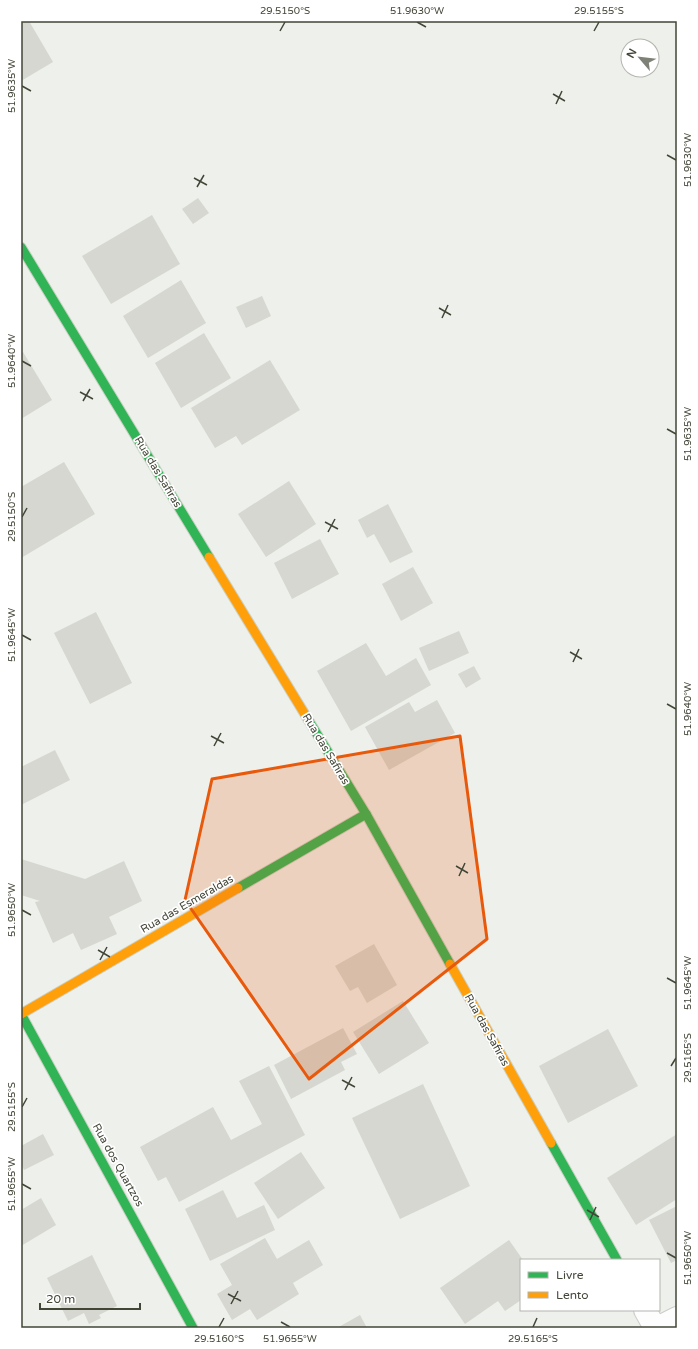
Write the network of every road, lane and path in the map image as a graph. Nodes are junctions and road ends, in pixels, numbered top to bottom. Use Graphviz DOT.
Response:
graph roads {
  1 [pos="21,247"];
  2 [pos="366,814"];
  3 [pos="21,1014"];
  4 [pos="616,1259"];
  5 [pos="646,1311"];
  6 [pos="677,1318"];
  7 [pos="193,1328"];
  8 [pos="656,1328"];
  1 -- 2 [label="street, Rua das Safiras"];
  2 -- 3 [label="street, Rua das Esmeraldas"];
  2 -- 4 [label="street, Rua das Safiras"];
  3 -- 7 [label="street, Rua dos Quartzos"];
  5 -- 8 [label="street"];
  6 -- 8 [label="street"];
}
